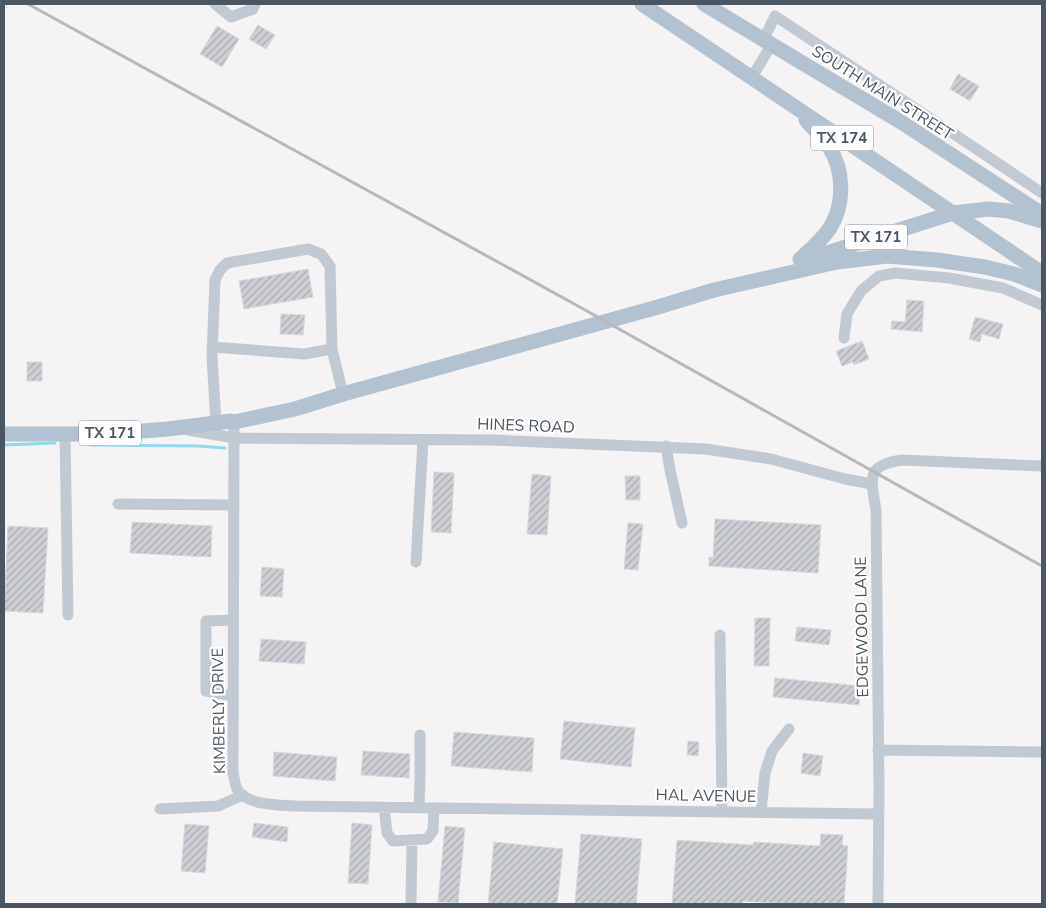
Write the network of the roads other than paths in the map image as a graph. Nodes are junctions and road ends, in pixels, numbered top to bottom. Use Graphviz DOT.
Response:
graph roads {
  1 [pos="215,4"];
  2 [pos="255,4"];
  3 [pos="642,4"];
  4 [pos="704,4"];
  5 [pos="768,42"];
  6 [pos="752,77"];
  7 [pos="792,104"];
  8 [pos="1042,193"];
  9 [pos="953,213"];
  10 [pos="1042,214"];
  11 [pos="1042,221"];
  12 [pos="796,263"];
  13 [pos="1042,272"];
  14 [pos="1042,285"];
  15 [pos="714,290"];
  16 [pos="1042,305"];
  17 [pos="844,338"];
  18 [pos="212,348"];
  19 [pos="332,349"];
  20 [pos="343,394"];
  21 [pos="234,422"];
  22 [pos="216,429"];
  23 [pos="4,434"];
  24 [pos="65,434"];
  25 [pos="234,438"];
  26 [pos="424,440"];
  27 [pos="666,446"];
  28 [pos="1042,466"];
  29 [pos="872,484"];
  30 [pos="118,504"];
  31 [pos="234,505"];
  32 [pos="682,523"];
  33 [pos="416,562"];
  34 [pos="68,615"];
  35 [pos="233,620"];
  36 [pos="720,635"];
  37 [pos="233,696"];
  38 [pos="789,729"];
  39 [pos="420,735"];
  40 [pos="878,750"];
  41 [pos="1042,752"];
  42 [pos="243,795"];
  43 [pos="384,807"];
  44 [pos="419,808"];
  45 [pos="434,808"];
  46 [pos="160,809"];
  47 [pos="722,812"];
  48 [pos="761,812"];
  49 [pos="878,814"];
  50 [pos="412,840"];
  51 [pos="411,904"];
  52 [pos="878,904"];
  1 -- 2 [label="street"];
  3 -- 6 [label="main road, TX 174"];
  4 -- 5 [label="main road, SOUTH MAIN STREET / TX 174"];
  5 -- 6 [label="street"];
  5 -- 8 [label="street"];
  5 -- 10 [label="main road, SOUTH MAIN STREET / TX 174"];
  6 -- 7 [label="main road, TX 174"];
  7 -- 9 [label="main road, TX 174"];
  7 -- 12 [label="main road"];
  9 -- 11 [label="main road, TX 171"];
  9 -- 12 [label="main road, TX 171"];
  9 -- 13 [label="main road, TX 174"];
  12 -- 15 [label="main road, TX 171"];
  14 -- 15 [label="main road, TX 171"];
  15 -- 20 [label="main road, TX 171"];
  16 -- 17 [label="street"];
  18 -- 19 [label="street"];
  18 -- 19 [label="street"];
  18 -- 22 [label="street"];
  19 -- 20 [label="street"];
  20 -- 21 [label="main road, TX 171"];
  21 -- 22 [label="main road, TX 171"];
  21 -- 25 [label="street, KIMBERLY DRIVE"];
  22 -- 24 [label="main road, TX 171"];
  22 -- 25 [label="street, HINES ROAD"];
  23 -- 24 [label="main road, TX 171"];
  24 -- 34 [label="street"];
  25 -- 26 [label="street, HINES ROAD"];
  25 -- 31 [label="street, KIMBERLY DRIVE"];
  26 -- 27 [label="street, HINES ROAD"];
  26 -- 33 [label="street"];
  27 -- 29 [label="street, HINES ROAD"];
  27 -- 32 [label="street"];
  28 -- 29 [label="street"];
  29 -- 40 [label="street, EDGEWOOD LANE"];
  30 -- 31 [label="street"];
  31 -- 35 [label="street, KIMBERLY DRIVE"];
  35 -- 37 [label="street, KIMBERLY DRIVE"];
  35 -- 37 [label="street"];
  36 -- 47 [label="street"];
  37 -- 42 [label="street, KIMBERLY DRIVE"];
  38 -- 48 [label="street"];
  39 -- 44 [label="street"];
  40 -- 41 [label="street"];
  40 -- 49 [label="street, EDGEWOOD LANE"];
  42 -- 43 [label="street"];
  42 -- 46 [label="street"];
  43 -- 44 [label="street"];
  43 -- 50 [label="street"];
  44 -- 45 [label="street"];
  45 -- 47 [label="street, HAL AVENUE"];
  45 -- 50 [label="street"];
  47 -- 48 [label="street, HAL AVENUE"];
  48 -- 49 [label="street, HAL AVENUE"];
  49 -- 52 [label="street, EDGEWOOD LANE"];
  50 -- 51 [label="street"];
}
